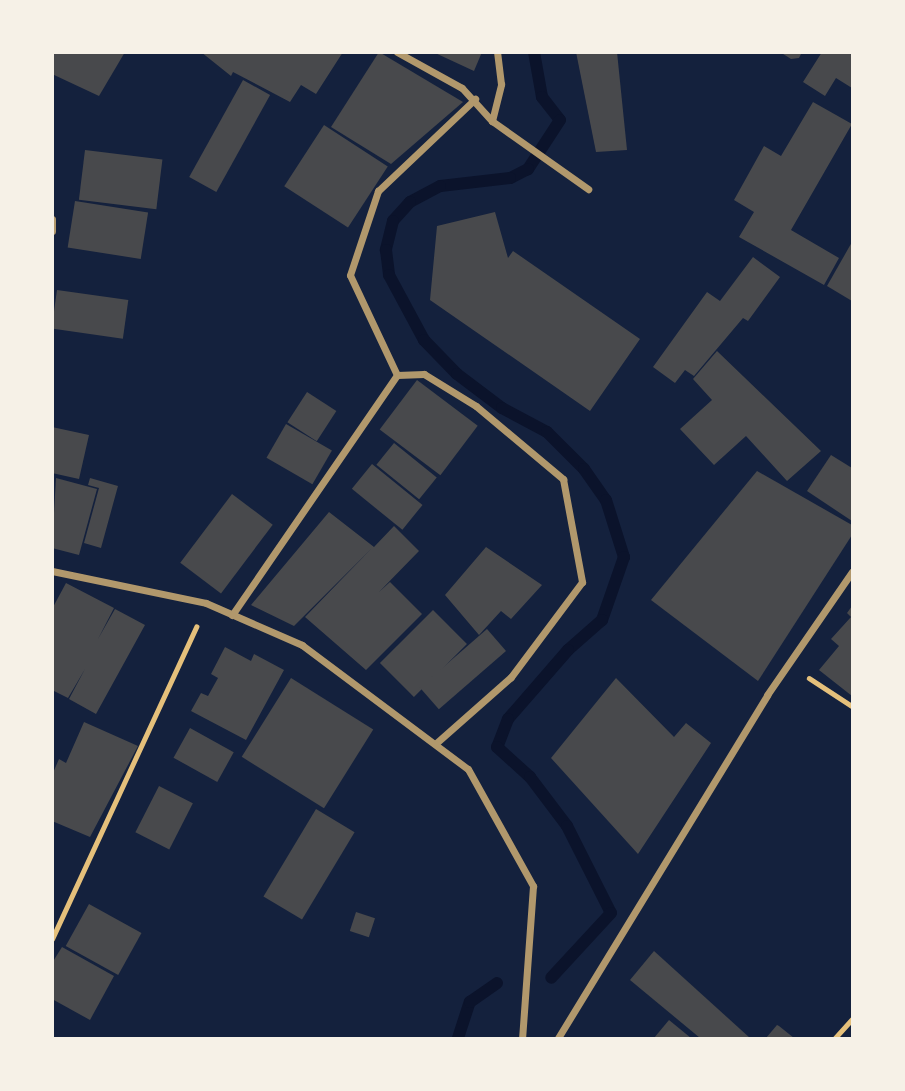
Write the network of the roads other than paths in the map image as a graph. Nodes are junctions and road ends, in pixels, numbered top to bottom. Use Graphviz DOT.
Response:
graph roads {
  1 [pos="397,52"];
  2 [pos="498,52"];
  3 [pos="475,99"];
  4 [pos="492,121"];
  5 [pos="588,188"];
  6 [pos="52,219"];
  7 [pos="52,231"];
  8 [pos="397,375"];
  9 [pos="52,571"];
  10 [pos="852,572"];
  11 [pos="233,615"];
  12 [pos="435,744"];
  13 [pos="522,1038"];
  14 [pos="558,1038"];
  1 -- 3 [label="street"];
  2 -- 4 [label="street"];
  3 -- 4 [label="street"];
  3 -- 8 [label="street"];
  4 -- 5 [label="street"];
  6 -- 7 [label="street"];
  8 -- 11 [label="street"];
  8 -- 12 [label="street"];
  9 -- 11 [label="street"];
  10 -- 14 [label="street"];
  11 -- 12 [label="street"];
  12 -- 13 [label="street"];
}
